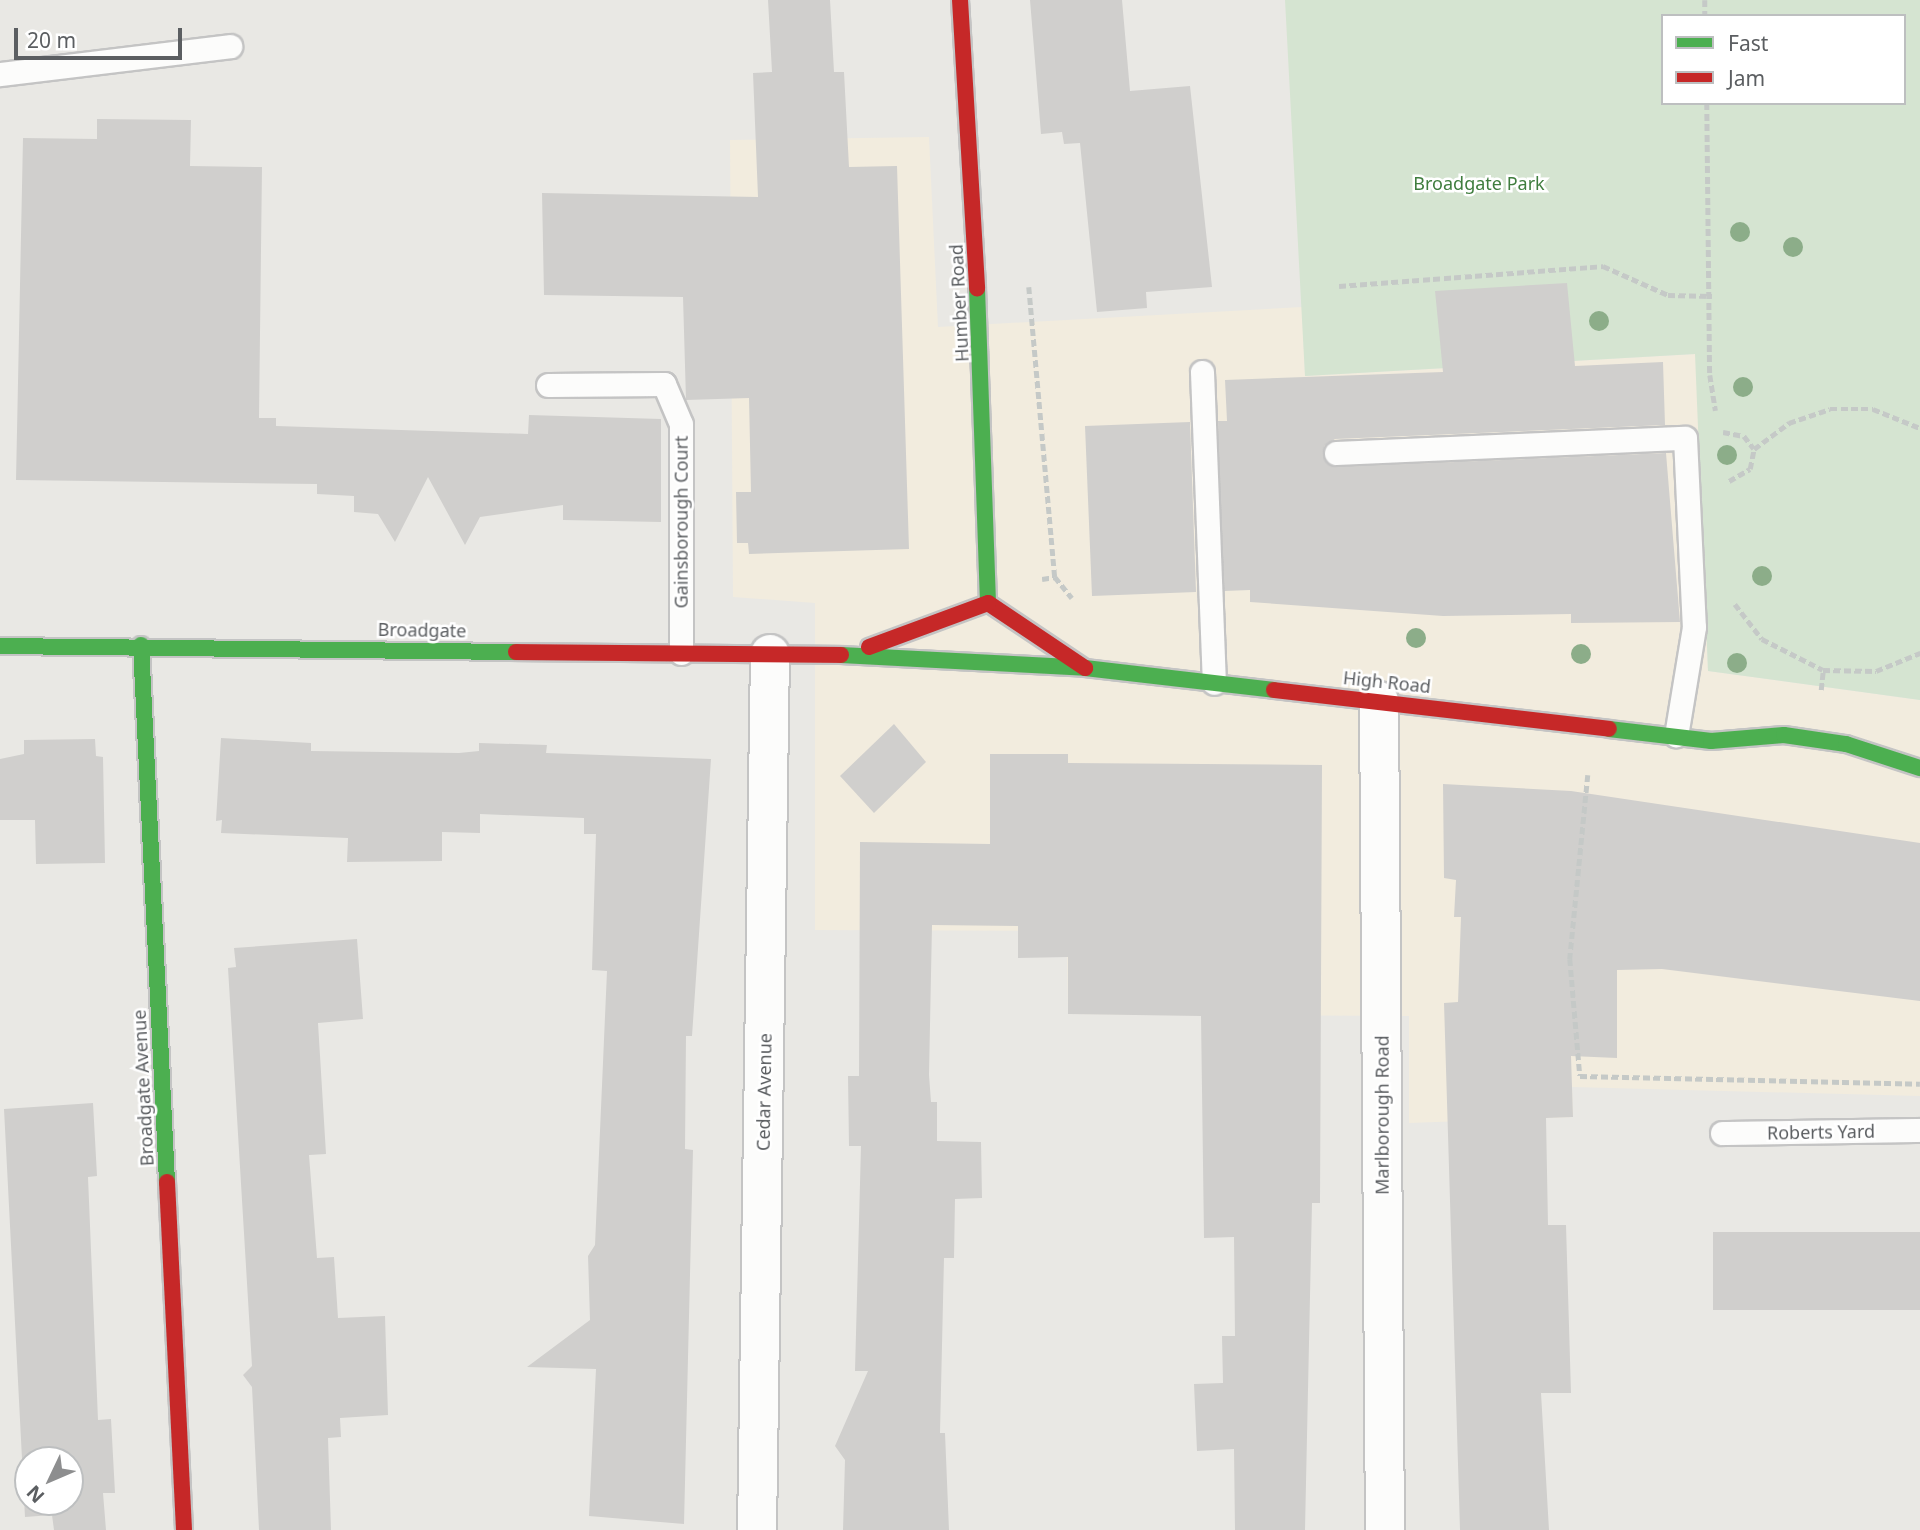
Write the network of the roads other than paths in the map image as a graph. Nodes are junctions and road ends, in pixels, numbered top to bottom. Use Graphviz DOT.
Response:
graph roads {
  1 [pos="960,0"];
  2 [pos="230,46"];
  3 [pos="0,74"];
  4 [pos="1202,372"];
  5 [pos="548,385"];
  6 [pos="1336,453"];
  7 [pos="988,603"];
  8 [pos="141,645"];
  9 [pos="0,646"];
  10 [pos="681,653"];
  11 [pos="770,654"];
  12 [pos="844,655"];
  13 [pos="1085,668"];
  14 [pos="1214,683"];
  15 [pos="1379,701"];
  16 [pos="1676,736"];
  17 [pos="1920,768"];
  18 [pos="1920,1130"];
  19 [pos="1722,1133"];
  20 [pos="184,1530"];
  21 [pos="757,1530"];
  22 [pos="1385,1530"];
  1 -- 7 [label="main road, Humber Road"];
  2 -- 3 [label="lane"];
  4 -- 14 [label="lane"];
  5 -- 10 [label="lane, Gainsborough Court"];
  6 -- 16 [label="lane"];
  7 -- 12 [label="main road"];
  7 -- 13 [label="main road"];
  8 -- 9 [label="main road, Broadgate"];
  8 -- 10 [label="main road, Broadgate"];
  8 -- 20 [label="main road, Broadgate Avenue"];
  10 -- 11 [label="main road, Broadgate"];
  11 -- 12 [label="main road, Broadgate"];
  11 -- 21 [label="street, Cedar Avenue"];
  12 -- 13 [label="main road, High Road"];
  13 -- 14 [label="main road, High Road"];
  14 -- 15 [label="main road, High Road"];
  15 -- 16 [label="main road, High Road"];
  15 -- 22 [label="street, Marlborough Road"];
  16 -- 17 [label="main road, High Road"];
  18 -- 19 [label="lane, Roberts Yard"];
}
